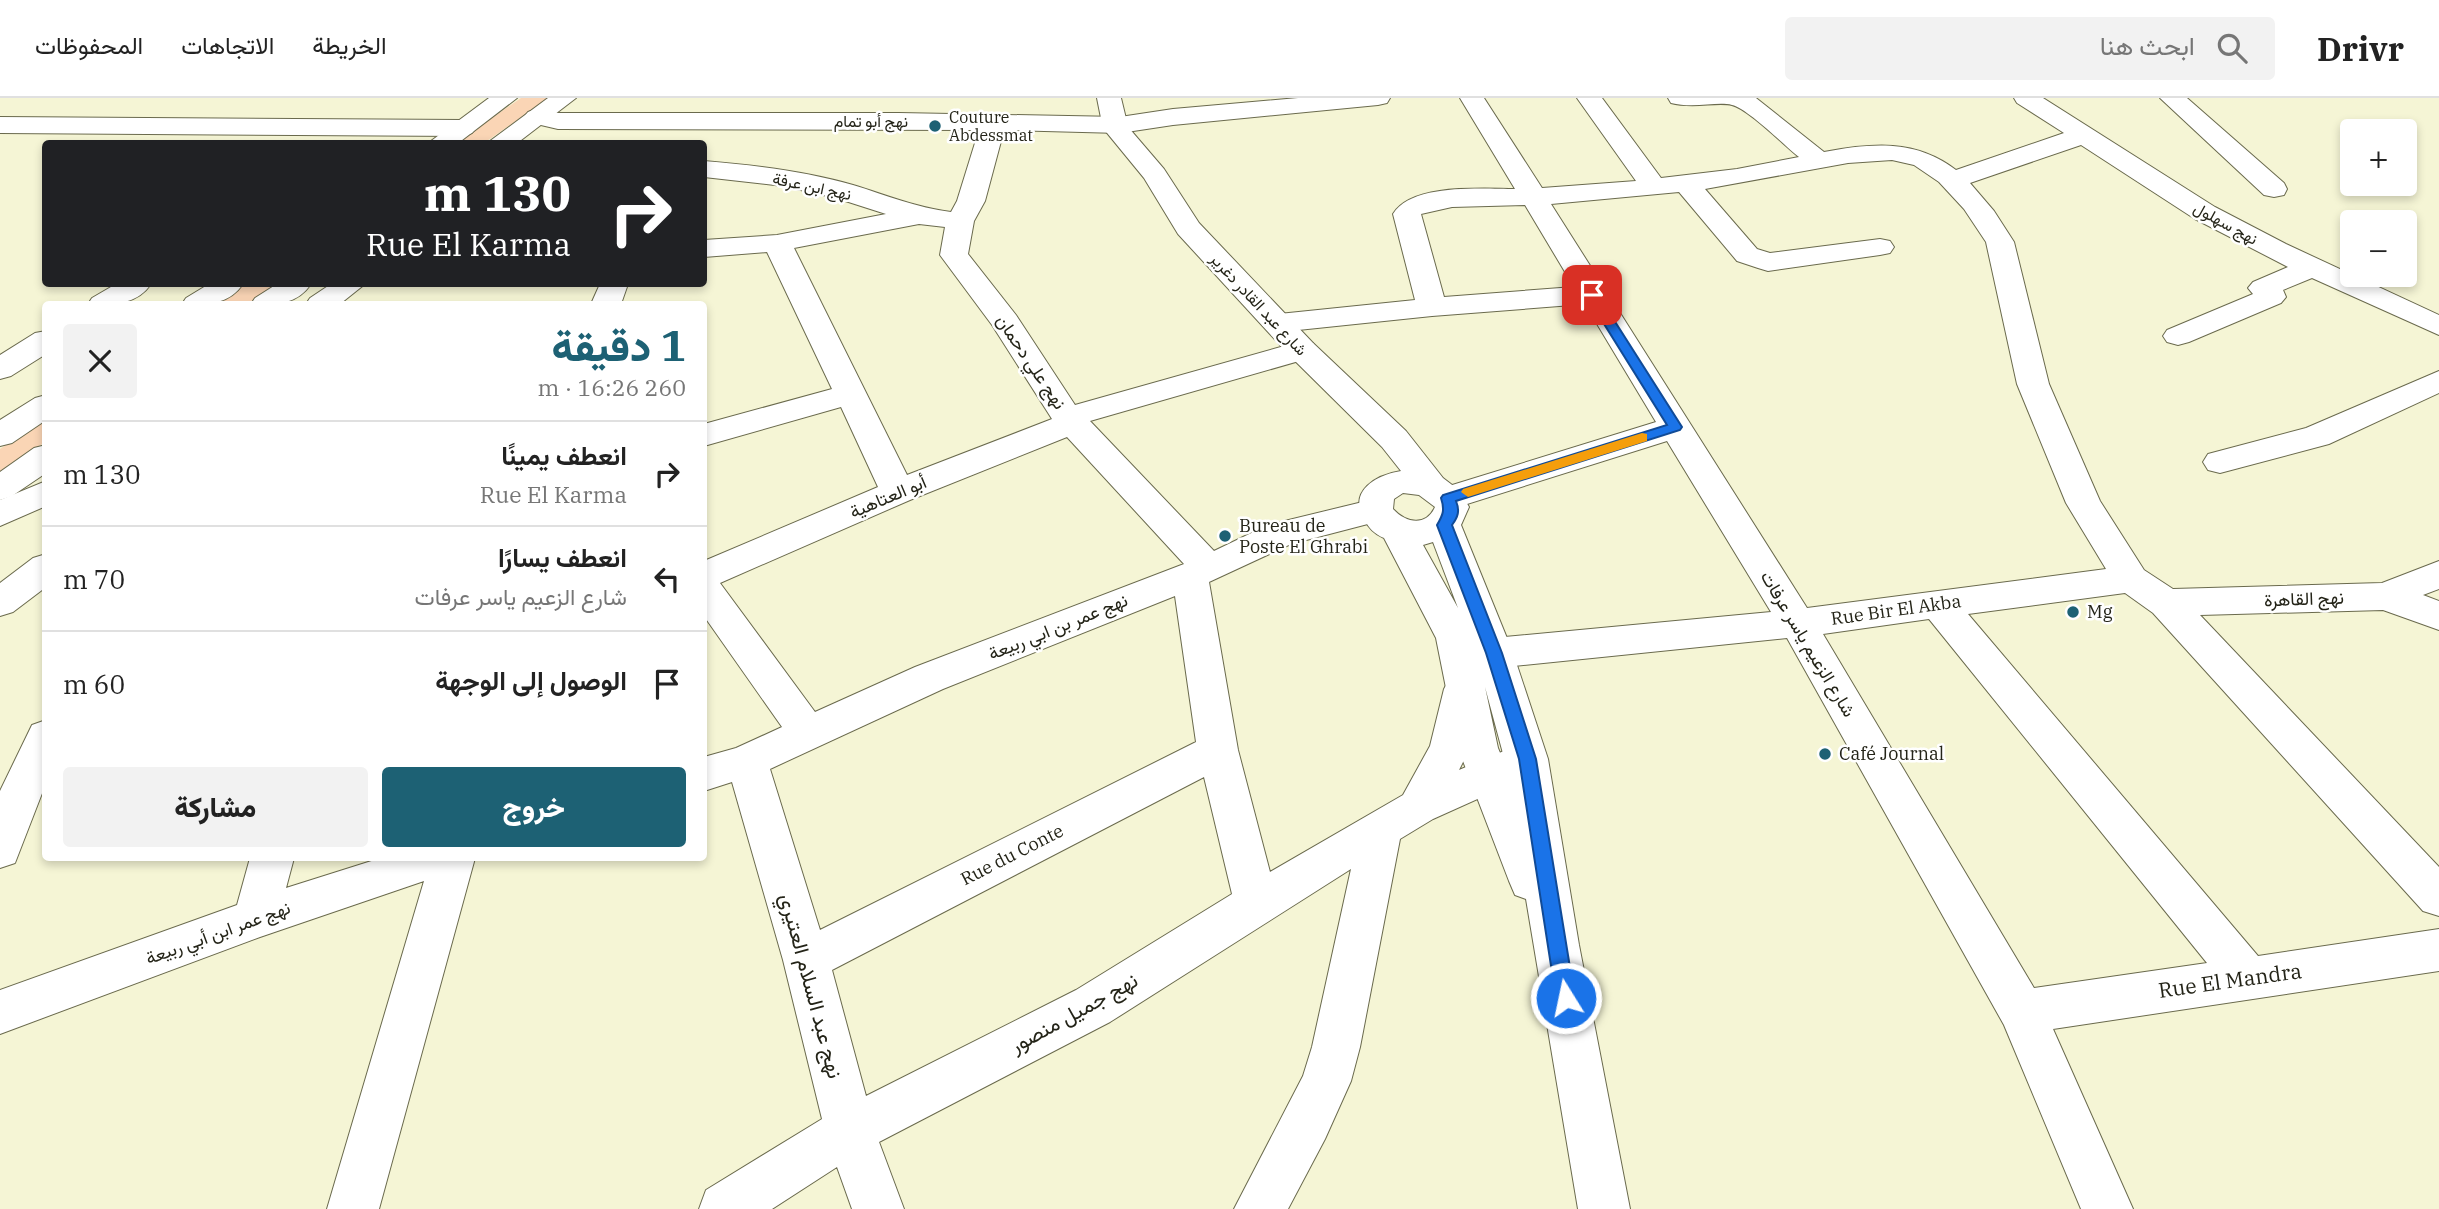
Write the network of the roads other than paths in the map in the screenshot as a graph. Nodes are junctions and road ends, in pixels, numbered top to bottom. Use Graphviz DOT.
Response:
graph roads {
  1 [pos="61,98"];
  2 [pos="505,98"];
  3 [pos="697,98"];
  4 [pos="1378,98"];
  5 [pos="1472,98"];
  6 [pos="1589,98"];
  7 [pos="1680,98"];
  8 [pos="1726,98"];
  9 [pos="1738,98"];
  10 [pos="2026,98"];
  11 [pos="2172,98"];
  12 [pos="1228,105"];
  13 [pos="901,109"];
  14 [pos="553,112"];
  15 [pos="1122,113"];
  16 [pos="677,121"];
  17 [pos="994,122"];
  18 [pos="57,123"];
  19 [pos="0,125"];
  20 [pos="378,127"];
  21 [pos="463,128"];
  22 [pos="128,134"];
  23 [pos="224,134"];
  24 [pos="2084,135"];
  25 [pos="359,140"];
  26 [pos="445,140"];
  27 [pos="506,140"];
  28 [pos="534,140"];
  29 [pos="659,140"];
  30 [pos="1819,161"];
  31 [pos="707,169"];
  32 [pos="1951,181"];
  33 [pos="1685,183"];
  34 [pos="1653,186"];
  35 [pos="2274,189"];
  36 [pos="1534,197"];
  37 [pos="918,216"];
  38 [pos="960,221"];
  39 [pos="777,243"];
  40 [pos="1880,247"];
  41 [pos="707,248"];
  42 [pos="954,255"];
  43 [pos="2312,267"];
  44 [pos="131,287"];
  45 [pos="223,287"];
  46 [pos="292,287"];
  47 [pos="346,287"];
  48 [pos="1592,295"];
  49 [pos="108,301"];
  50 [pos="202,301"];
  51 [pos="270,301"];
  52 [pos="325,301"];
  53 [pos="1432,307"];
  54 [pos="2431,317"];
  55 [pos="1279,323"];
  56 [pos="2178,336"];
  57 [pos="42,343"];
  58 [pos="1302,350"];
  59 [pos="0,369"];
  60 [pos="2439,381"];
  61 [pos="851,394"];
  62 [pos="42,408"];
  63 [pos="1071,419"];
  64 [pos="1375,423"];
  65 [pos="1675,427"];
  66 [pos="707,434"];
  67 [pos="0,435"];
  68 [pos="42,459"];
  69 [pos="2220,462"];
  70 [pos="0,488"];
  71 [pos="898,492"];
  72 [pos="42,494"];
  73 [pos="1441,503"];
  74 [pos="1383,513"];
  75 [pos="0,514"];
  76 [pos="42,571"];
  77 [pos="1199,571"];
  78 [pos="707,574"];
  79 [pos="2439,574"];
  80 [pos="2131,579"];
  81 [pos="707,593"];
  82 [pos="2386,596"];
  83 [pos="0,602"];
  84 [pos="2166,603"];
  85 [pos="1939,605"];
  86 [pos="2439,616"];
  87 [pos="1797,623"];
  88 [pos="1494,653"];
  89 [pos="1464,689"];
  90 [pos="808,733"];
  91 [pos="42,745"];
  92 [pos="1219,750"];
  93 [pos="1527,759"];
  94 [pos="747,761"];
  95 [pos="707,774"];
  96 [pos="1489,776"];
  97 [pos="1400,818"];
  98 [pos="0,850"];
  99 [pos="271,861"];
  100 [pos="428,861"];
  101 [pos="452,861"];
  102 [pos="2437,892"];
  103 [pos="1256,903"];
  104 [pos="256,919"];
  105 [pos="1556,945"];
  106 [pos="2439,950"];
  107 [pos="806,960"];
  108 [pos="2248,979"];
  109 [pos="0,1012"];
  110 [pos="2022,1012"];
  111 [pos="850,1130"];
  112 [pos="353,1209"];
  113 [pos="725,1209"];
  114 [pos="878,1209"];
  115 [pos="1260,1209"];
  116 [pos="1604,1209"];
  117 [pos="2107,1209"];
  1 -- 18 [label="main road"];
  2 -- 21 [label="main road"];
  3 -- 16 [label="main road"];
  4 -- 12 [label="main road, نهج أبو تمام"];
  5 -- 36 [label="main road, شارع الزعيم ياسر عرفات"];
  6 -- 34 [label="main road"];
  7 -- 8 [label="main road"];
  9 -- 30 [label="main road"];
  10 -- 24 [label="main road, نهج سهلول"];
  11 -- 35 [label="main road"];
  12 -- 15 [label="main road, نهج أبو تمام"];
  13 -- 16 [label="main road, نهج أبو تمام"];
  13 -- 17 [label="main road, نهج أبو تمام"];
  14 -- 16 [label="main road, نهج أبو تمام"];
  14 -- 27 [label="main road"];
  14 -- 28 [label="main road"];
  15 -- 17 [label="main road, نهج أبو تمام"];
  15 -- 55 [label="main road, شارع عبد القادر دغرير"];
  16 -- 29 [label="main road"];
  17 -- 38 [label="main road"];
  18 -- 19 [label="main road"];
  18 -- 22 [label="main road"];
  20 -- 21 [label="main road"];
  20 -- 23 [label="main road"];
  20 -- 25 [label="main road"];
  21 -- 26 [label="main road"];
  22 -- 23 [label="main road"];
  24 -- 32 [label="main road"];
  24 -- 43 [label="main road, نهج سهلول"];
  30 -- 32 [label="main road"];
  30 -- 33 [label="main road"];
  31 -- 37 [label="main road, نهج ابن عرفة"];
  32 -- 80 [label="main road"];
  33 -- 34 [label="main road"];
  33 -- 40 [label="main road"];
  34 -- 36 [label="main road"];
  36 -- 48 [label="main road, شارع الزعيم ياسر عرفات"];
  36 -- 53 [label="main road"];
  37 -- 38 [label="main road"];
  37 -- 39 [label="main road"];
  37 -- 42 [label="main road, نهج علي دحمان"];
  38 -- 42 [label="main road"];
  39 -- 41 [label="main road"];
  39 -- 61 [label="main road"];
  42 -- 63 [label="main road, نهج علي دحمان"];
  43 -- 54 [label="main road, نهج سهلول"];
  43 -- 56 [label="main road"];
  44 -- 49 [label="main road"];
  45 -- 50 [label="main road"];
  46 -- 51 [label="main road"];
  47 -- 52 [label="main road"];
  48 -- 53 [label="main road"];
  48 -- 65 [label="main road, شارع الزعيم ياسر عرفات"];
  53 -- 55 [label="main road"];
  55 -- 58 [label="main road, شارع عبد القادر دغرير"];
  57 -- 59 [label="main road"];
  58 -- 63 [label="main road, أبو العتاهية"];
  58 -- 64 [label="main road, شارع عبد القادر دغرير"];
  60 -- 69 [label="main road"];
  61 -- 66 [label="main road"];
  61 -- 71 [label="main road"];
  62 -- 67 [label="main road"];
  63 -- 71 [label="main road, أبو العتاهية"];
  63 -- 77 [label="main road, نهج علي دحمان"];
  64 -- 73 [label="main road, شارع عبد القادر دغرير"];
  64 -- 74 [label="main road"];
  65 -- 73 [label="main road"];
  65 -- 87 [label="main road, شارع الزعيم ياسر عرفات"];
  68 -- 70 [label="main road"];
  71 -- 78 [label="main road, أبو العتاهية"];
  72 -- 75 [label="main road"];
  73 -- 74 [label="main road"];
  73 -- 74 [label="main road"];
  73 -- 88 [label="main road, شارع عبد القادر دغرير"];
  74 -- 77 [label="main road, نهج عمر بن ابي ربيعة"];
  74 -- 89 [label="main road, شارع عبد القادر دغرير"];
  76 -- 83 [label="main road"];
  77 -- 90 [label="main road, نهج عمر بن ابي ربيعة"];
  77 -- 92 [label="main road"];
  79 -- 82 [label="main road"];
  80 -- 84 [label="main road"];
  80 -- 85 [label="main road, Rue Bir El Akba"];
  81 -- 90 [label="main road"];
  82 -- 84 [label="main road, نهج القاهرة"];
  82 -- 86 [label="main road, نهج القاهرة"];
  84 -- 102 [label="main road"];
  85 -- 87 [label="main road, Rue Bir El Akba"];
  85 -- 108 [label="main road"];
  87 -- 88 [label="main road, Rue Bir El Akba"];
  87 -- 110 [label="main road, شارع الزعيم ياسر عرفات"];
  88 -- 93 [label="main road, شارع عبد القادر دغرير"];
  89 -- 96 [label="main road, شارع عبد القادر دغرير"];
  89 -- 97 [label="main road"];
  90 -- 94 [label="main road, نهج عمر بن ابي ربيعة"];
  91 -- 98 [label="main road"];
  92 -- 103 [label="main road"];
  92 -- 107 [label="main road, Rue du Conte"];
  93 -- 96 [label="main road, نهج جميل منصور"];
  93 -- 105 [label="main road, شارع عبد القادر دغرير"];
  94 -- 95 [label="main road"];
  94 -- 107 [label="main road, نهج عبد السلام العتيري"];
  96 -- 97 [label="main road, نهج جميل منصور"];
  96 -- 105 [label="main road, شارع عبد القادر دغرير"];
  97 -- 103 [label="main road, نهج جميل منصور"];
  97 -- 115 [label="main road"];
  99 -- 104 [label="main road"];
  100 -- 104 [label="main road, نهج عمر ابن أبي ربيعة"];
  101 -- 112 [label="main road"];
  103 -- 111 [label="main road, نهج جميل منصور"];
  104 -- 109 [label="main road, نهج عمر ابن أبي ربيعة"];
  105 -- 116 [label="main road, شارع عبد القادر دغرير"];
  106 -- 108 [label="main road, Rue El Mandra"];
  107 -- 111 [label="main road, نهج عبد السلام العتيري"];
  108 -- 110 [label="main road, Rue El Mandra"];
  110 -- 117 [label="main road, شارع الزعيم ياسر عرفات"];
  111 -- 113 [label="main road, نهج جميل منصور"];
  111 -- 114 [label="main road, نهج عبد السلام العتيري"];
}
